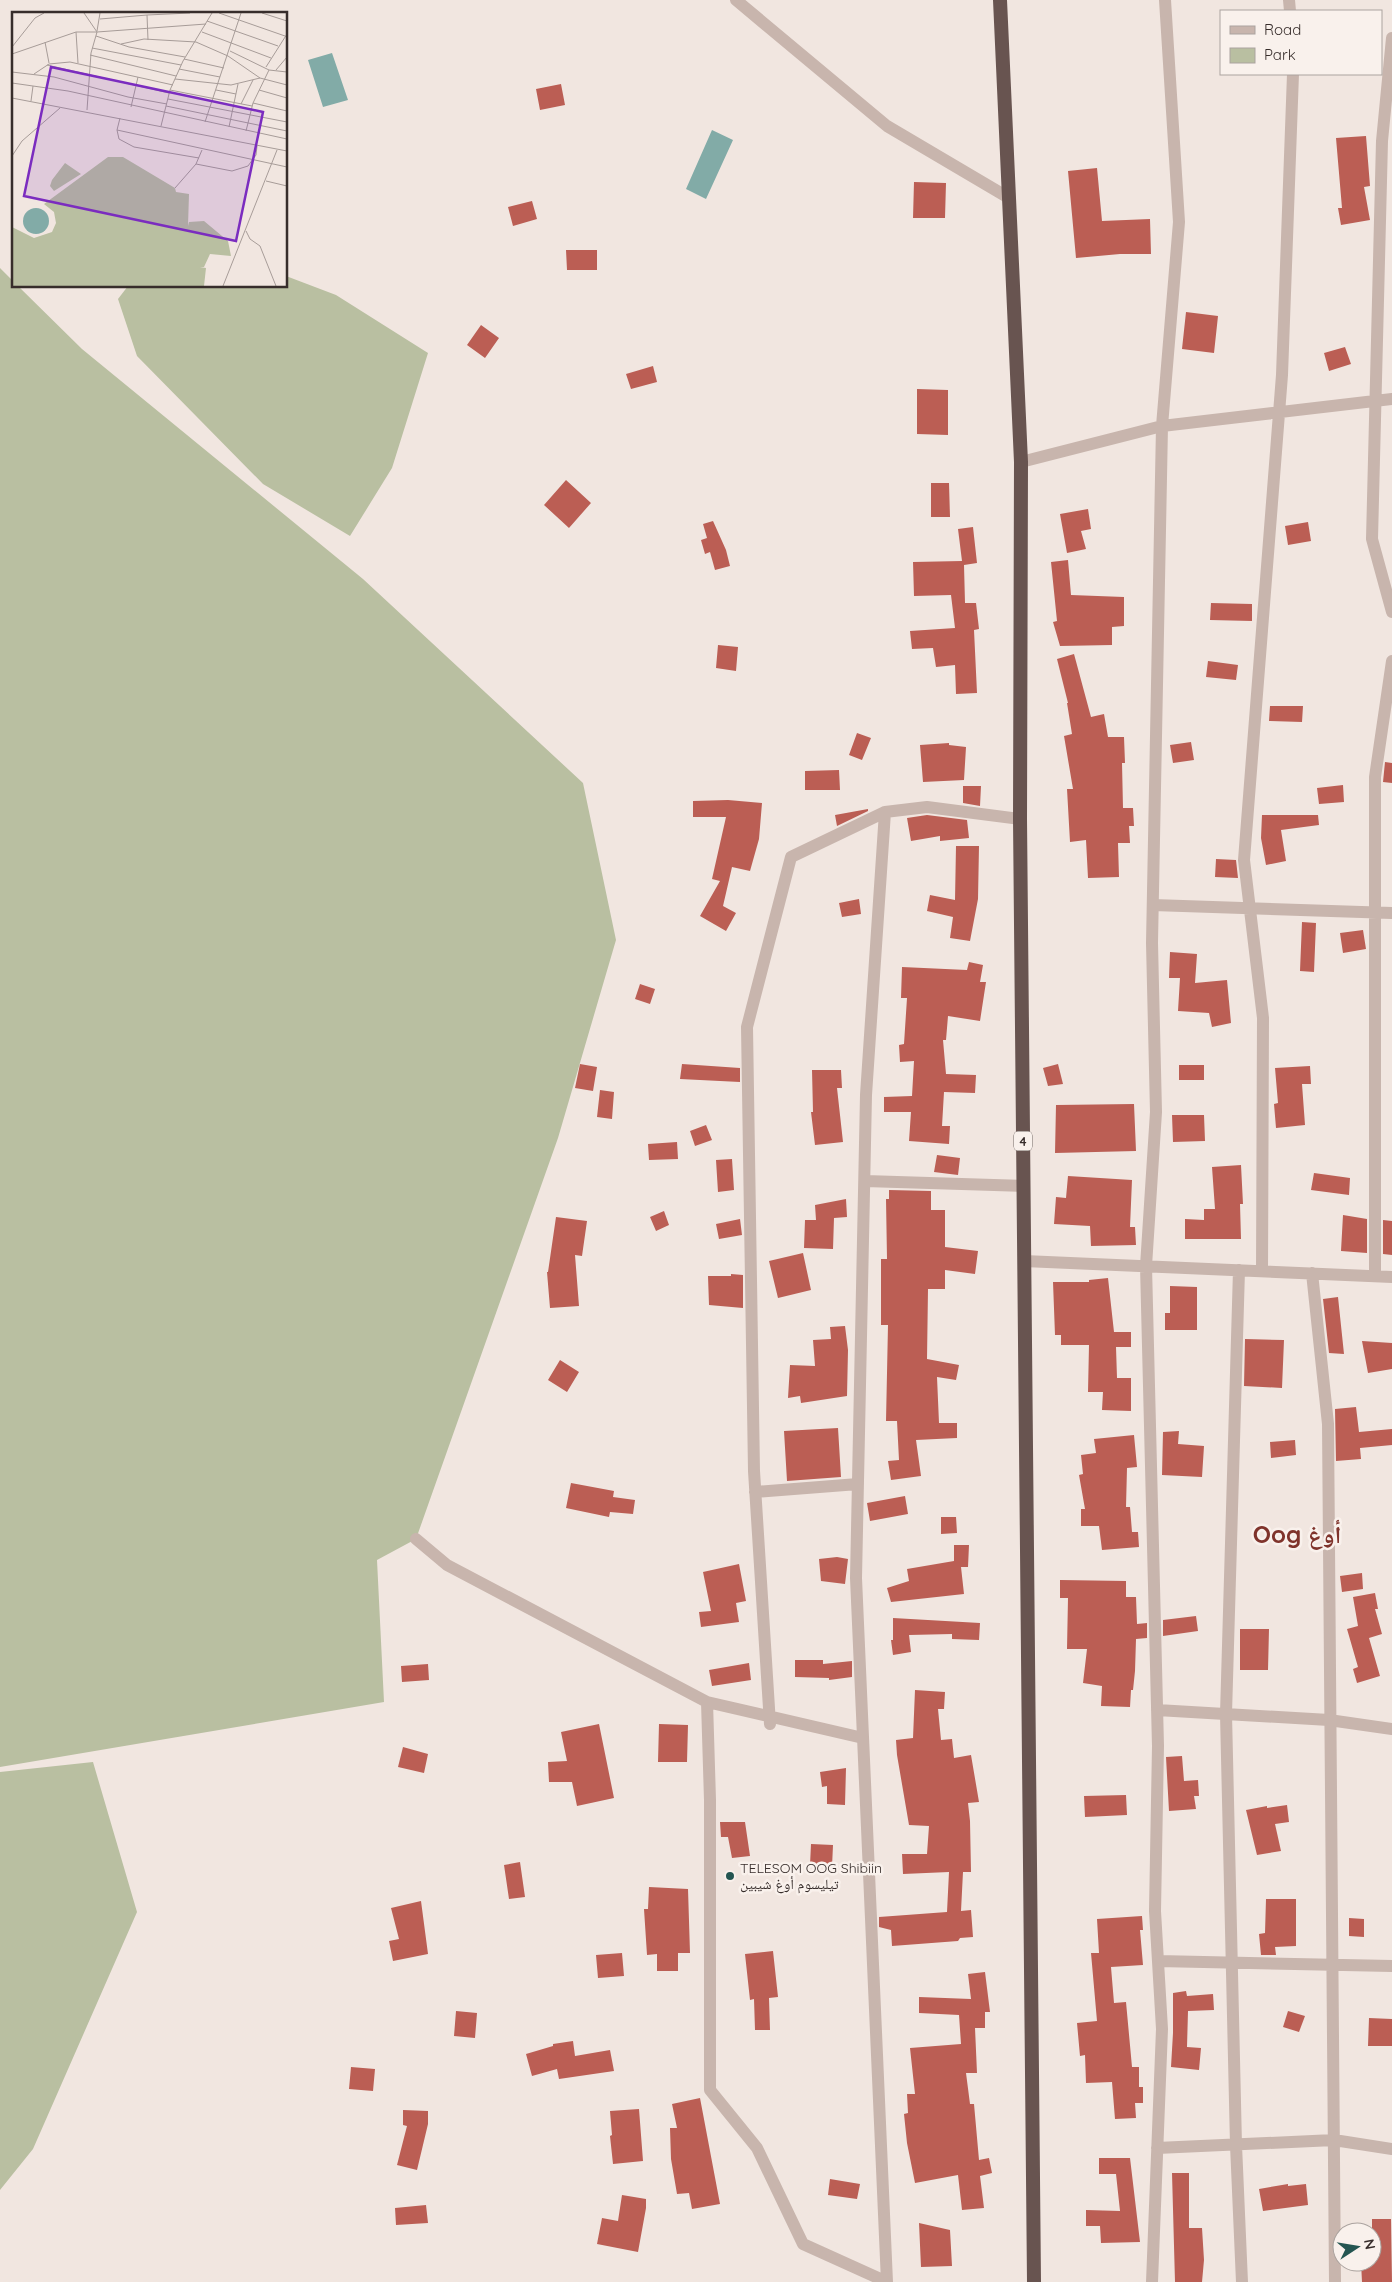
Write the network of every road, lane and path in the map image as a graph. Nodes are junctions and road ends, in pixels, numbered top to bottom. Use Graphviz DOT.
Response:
graph roads {
  1 [pos="736,0"];
  2 [pos="1000,0"];
  3 [pos="1165,0"];
  4 [pos="1392,38"];
  5 [pos="1293,75"];
  6 [pos="1009,198"];
  7 [pos="1392,399"];
  8 [pos="1375,401"];
  9 [pos="1279,411"];
  10 [pos="1162,426"];
  11 [pos="1021,462"];
  12 [pos="1392,612"];
  13 [pos="1392,661"];
  14 [pos="885,812"];
  15 [pos="1020,818"];
  16 [pos="1153,905"];
  17 [pos="1250,910"];
  18 [pos="1392,913"];
  19 [pos="865,1181"];
  20 [pos="1023,1186"];
  21 [pos="1024,1261"];
  22 [pos="1146,1266"];
  23 [pos="1239,1270"];
  24 [pos="1262,1271"];
  25 [pos="1312,1273"];
  26 [pos="1375,1276"];
  27 [pos="1392,1277"];
  28 [pos="858,1484"];
  29 [pos="755,1492"];
  30 [pos="416,1539"];
  31 [pos="707,1702"];
  32 [pos="1157,1710"];
  33 [pos="1226,1714"];
  34 [pos="770,1720"];
  35 [pos="1329,1720"];
  36 [pos="1392,1729"];
  37 [pos="863,1738"];
  38 [pos="1158,1961"];
  39 [pos="1232,1963"];
  40 [pos="1331,1965"];
  41 [pos="1392,1966"];
  42 [pos="1334,2140"];
  43 [pos="1236,2145"];
  44 [pos="1157,2148"];
  45 [pos="1392,2149"];
  46 [pos="887,2282"];
  47 [pos="1034,2282"];
  48 [pos="1152,2282"];
  49 [pos="1242,2282"];
  50 [pos="1335,2282"];
  1 -- 6 [label="street"];
  2 -- 6 [label="highway, 4"];
  3 -- 10 [label="street"];
  4 -- 8 [label="street"];
  5 -- 9 [label="street"];
  6 -- 11 [label="highway, 4"];
  7 -- 8 [label="street"];
  8 -- 9 [label="street"];
  8 -- 12 [label="street"];
  9 -- 10 [label="street"];
  9 -- 17 [label="street"];
  10 -- 11 [label="street"];
  10 -- 16 [label="street"];
  11 -- 15 [label="highway, 4"];
  13 -- 26 [label="street"];
  14 -- 15 [label="street"];
  14 -- 19 [label="street"];
  14 -- 29 [label="street"];
  15 -- 20 [label="highway, 4"];
  16 -- 17 [label="street"];
  16 -- 22 [label="street"];
  17 -- 18 [label="street"];
  17 -- 24 [label="street"];
  19 -- 20 [label="street"];
  19 -- 28 [label="street"];
  20 -- 21 [label="highway, 4"];
  21 -- 22 [label="street"];
  21 -- 47 [label="highway, 4"];
  22 -- 23 [label="street"];
  22 -- 32 [label="street"];
  23 -- 24 [label="street"];
  23 -- 33 [label="street"];
  24 -- 25 [label="street"];
  25 -- 26 [label="street"];
  25 -- 35 [label="street"];
  26 -- 27 [label="street"];
  28 -- 29 [label="street"];
  28 -- 37 [label="street"];
  29 -- 34 [label="street"];
  30 -- 31 [label="street"];
  31 -- 34 [label="street"];
  31 -- 46 [label="street"];
  32 -- 33 [label="street"];
  32 -- 38 [label="street"];
  33 -- 35 [label="street"];
  33 -- 39 [label="street"];
  34 -- 37 [label="street"];
  35 -- 36 [label="street"];
  35 -- 40 [label="street"];
  37 -- 46 [label="street"];
  38 -- 39 [label="street"];
  38 -- 44 [label="street"];
  39 -- 40 [label="street"];
  39 -- 43 [label="street"];
  40 -- 41 [label="street"];
  40 -- 42 [label="street"];
  42 -- 43 [label="street"];
  42 -- 45 [label="street"];
  42 -- 50 [label="street"];
  43 -- 44 [label="street"];
  43 -- 49 [label="street"];
  44 -- 48 [label="street"];
}
